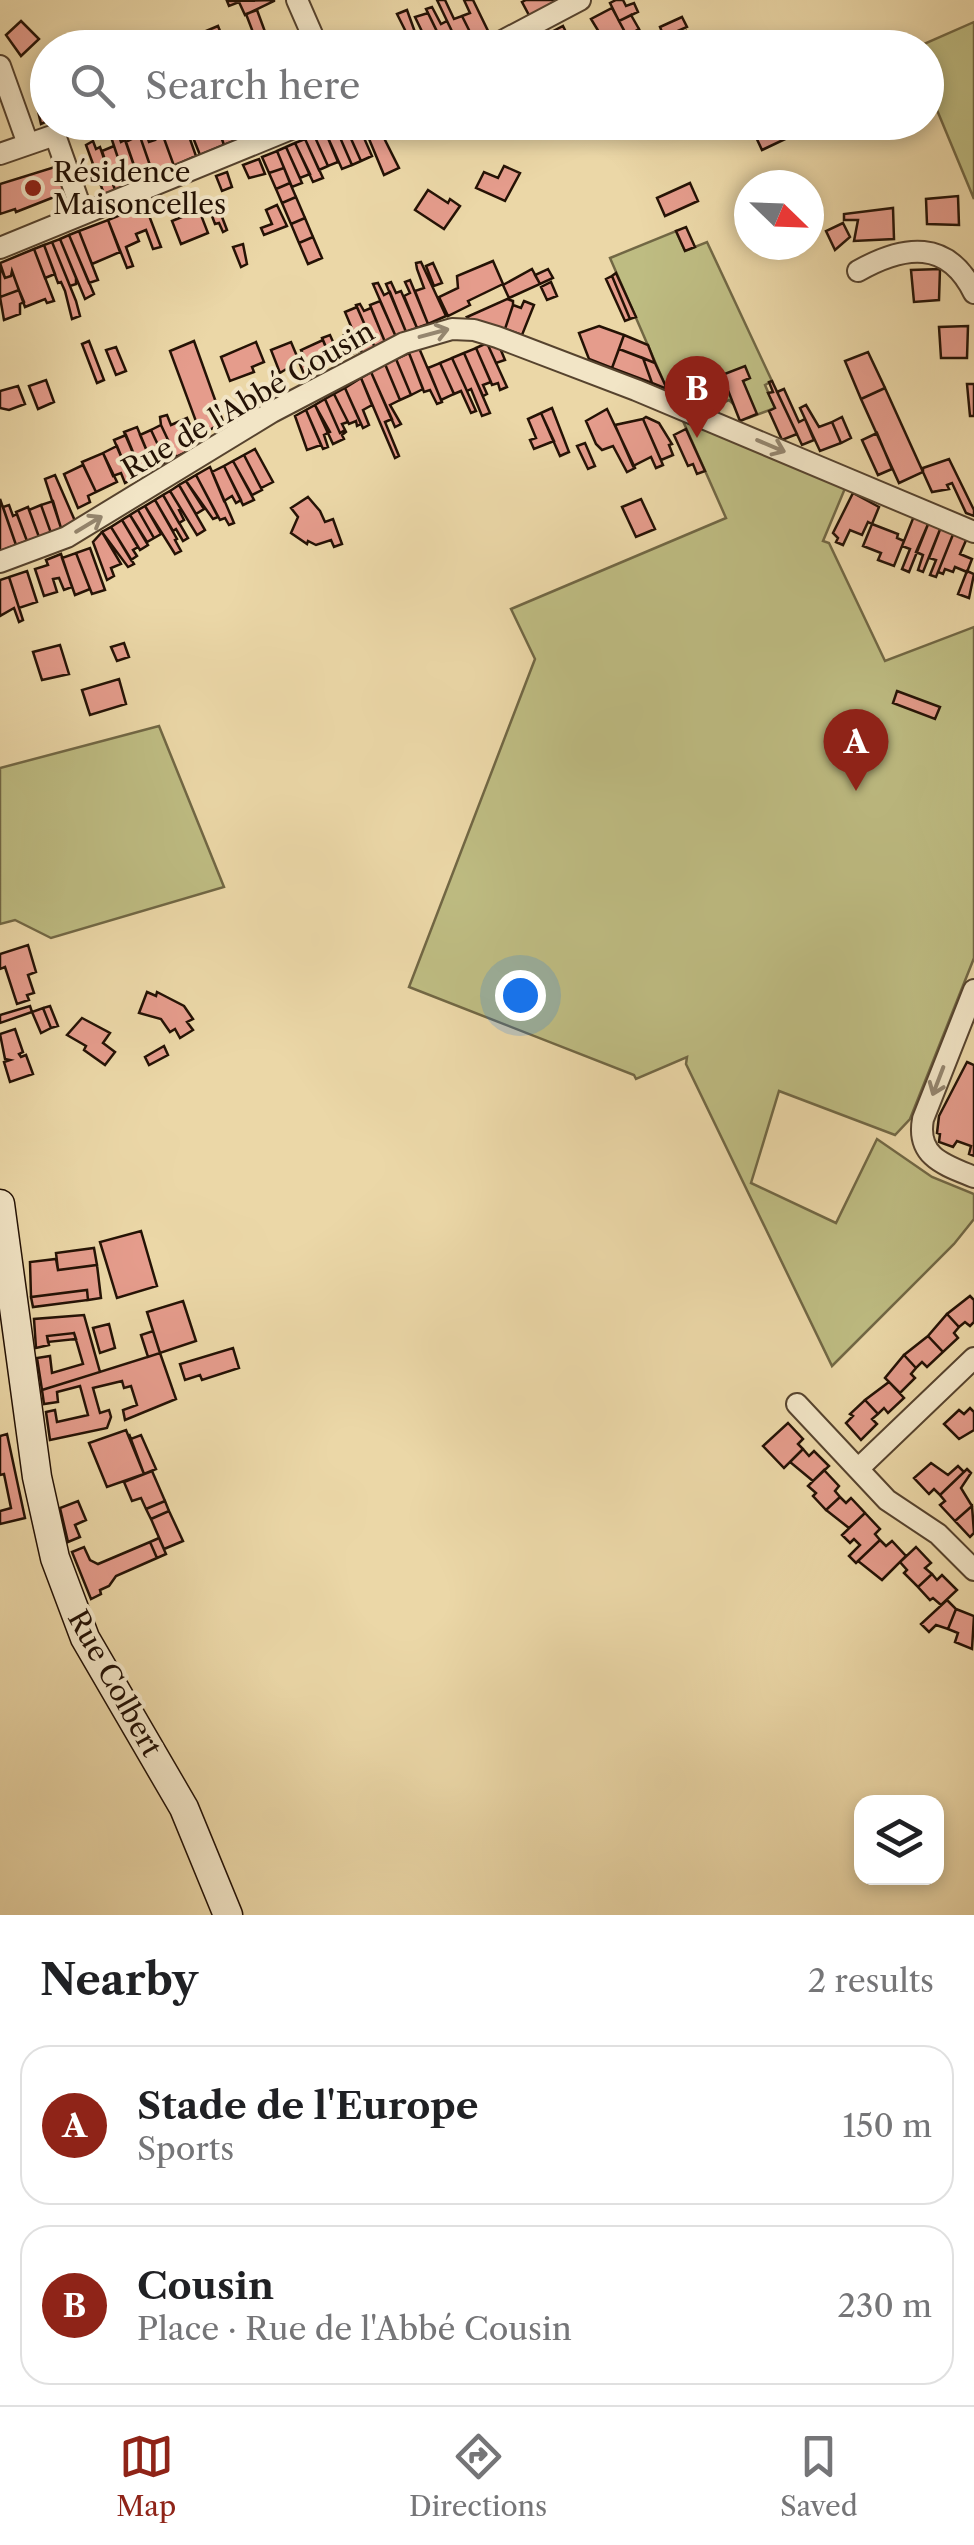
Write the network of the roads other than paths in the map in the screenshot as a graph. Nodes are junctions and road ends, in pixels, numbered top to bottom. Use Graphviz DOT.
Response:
graph roads {
  1 [pos="297,0"];
  2 [pos="580,0"];
  3 [pos="310,30"];
  4 [pos="523,30"];
  5 [pos="0,66"];
  6 [pos="40,140"];
  7 [pos="57,140"];
  8 [pos="264,140"];
  9 [pos="28,144"];
  10 [pos="0,154"];
  11 [pos="84,214"];
  12 [pos="0,248"];
  13 [pos="858,270"];
  14 [pos="974,293"];
  15 [pos="974,532"];
  16 [pos="0,562"];
  17 [pos="974,990"];
  18 [pos="974,1176"];
  19 [pos="0,1204"];
  20 [pos="974,1358"];
  21 [pos="796,1404"];
  22 [pos="858,1469"];
  23 [pos="974,1570"];
  24 [pos="228,1915"];
  1 -- 3 [label="street"];
  2 -- 4 [label="street"];
  5 -- 9 [label="street"];
  6 -- 9 [label="street"];
  7 -- 11 [label="street"];
  8 -- 11 [label="street"];
  9 -- 10 [label="street"];
  11 -- 12 [label="street"];
  13 -- 14 [label="street"];
  16 -- 15 [label="street, Rue de l'Abbé Cousin, one-way"];
  17 -- 18 [label="street, one-way"];
  19 -- 24 [label="main road, Rue Colbert"];
  20 -- 22 [label="street"];
  21 -- 22 [label="street"];
  22 -- 23 [label="street"];
}
